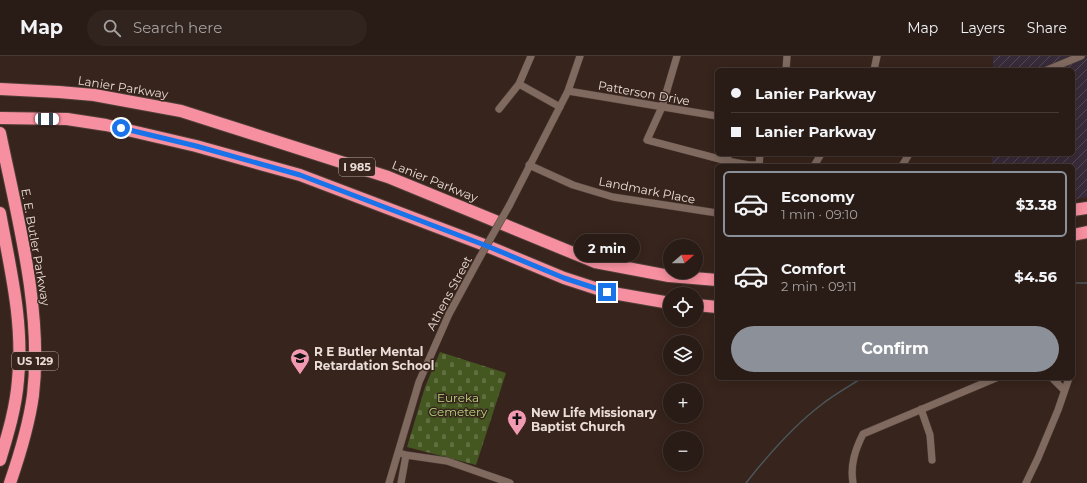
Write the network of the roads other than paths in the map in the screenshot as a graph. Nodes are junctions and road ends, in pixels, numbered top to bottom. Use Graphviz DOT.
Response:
graph roads {
  1 [pos="531,56"];
  2 [pos="580,56"];
  3 [pos="677,56"];
  4 [pos="787,56"];
  5 [pos="877,56"];
  6 [pos="1081,56"];
  7 [pos="786,68"];
  8 [pos="874,68"];
  9 [pos="1052,68"];
  10 [pos="519,84"];
  11 [pos="0,89"];
  12 [pos="568,91"];
  13 [pos="560,107"];
  14 [pos="662,107"];
  15 [pos="499,109"];
  16 [pos="715,116"];
  17 [pos="0,118"];
  18 [pos="0,134"];
  19 [pos="727,160"];
  20 [pos="529,164"];
  21 [pos="745,164"];
  22 [pos="1087,208"];
  23 [pos="1075,210"];
  24 [pos="0,213"];
  25 [pos="715,214"];
  26 [pos="1087,232"];
  27 [pos="1075,235"];
  28 [pos="22,242"];
  29 [pos="3,246"];
  30 [pos="0,269"];
  31 [pos="715,280"];
  32 [pos="16,300"];
  33 [pos="663,302"];
  34 [pos="703,306"];
  35 [pos="715,307"];
  36 [pos="991,380"];
  37 [pos="1054,380"];
  38 [pos="1068,380"];
  39 [pos="1064,390"];
  40 [pos="921,409"];
  41 [pos="398,452"];
  42 [pos="406,455"];
  43 [pos="0,460"];
  44 [pos="932,460"];
  45 [pos="10,483"];
  46 [pos="389,483"];
  47 [pos="401,483"];
  48 [pos="510,483"];
  49 [pos="853,483"];
  50 [pos="1026,483"];
  1 -- 10 [label="street"];
  2 -- 12 [label="street, Athens Street"];
  3 -- 14 [label="street"];
  4 -- 7 [label="street"];
  5 -- 8 [label="street"];
  6 -- 9 [label="street"];
  10 -- 13 [label="street"];
  10 -- 15 [label="street"];
  11 -- 31 [label="highway, Lanier Parkway / I 985"];
  12 -- 13 [label="street, Athens Street"];
  12 -- 14 [label="street, Patterson Drive"];
  13 -- 20 [label="street, Athens Street"];
  14 -- 16 [label="street, Patterson Drive"];
  14 -- 19 [label="street"];
  17 -- 33 [label="highway, I 985"];
  18 -- 28 [label="highway, E. E. Butler Parkway"];
  19 -- 21 [label="street"];
  20 -- 25 [label="street, Landmark Place"];
  20 -- 41 [label="street, Athens Street, bridge"];
  22 -- 23 [label="highway"];
  24 -- 29 [label="highway, US 129"];
  26 -- 27 [label="highway"];
  28 -- 29 [label="highway"];
  28 -- 45 [label="highway, E. E. Butler Parkway / US 129"];
  29 -- 32 [label="highway, US 129"];
  30 -- 32 [label="highway"];
  32 -- 43 [label="highway, US 129"];
  34 -- 35 [label="highway"];
  36 -- 40 [label="street"];
  37 -- 39 [label="street"];
  38 -- 39 [label="street"];
  39 -- 50 [label="street"];
  40 -- 44 [label="street"];
  40 -- 49 [label="street"];
  41 -- 42 [label="street"];
  41 -- 46 [label="street, Athens Street"];
  42 -- 47 [label="street"];
  42 -- 48 [label="street"];
}
